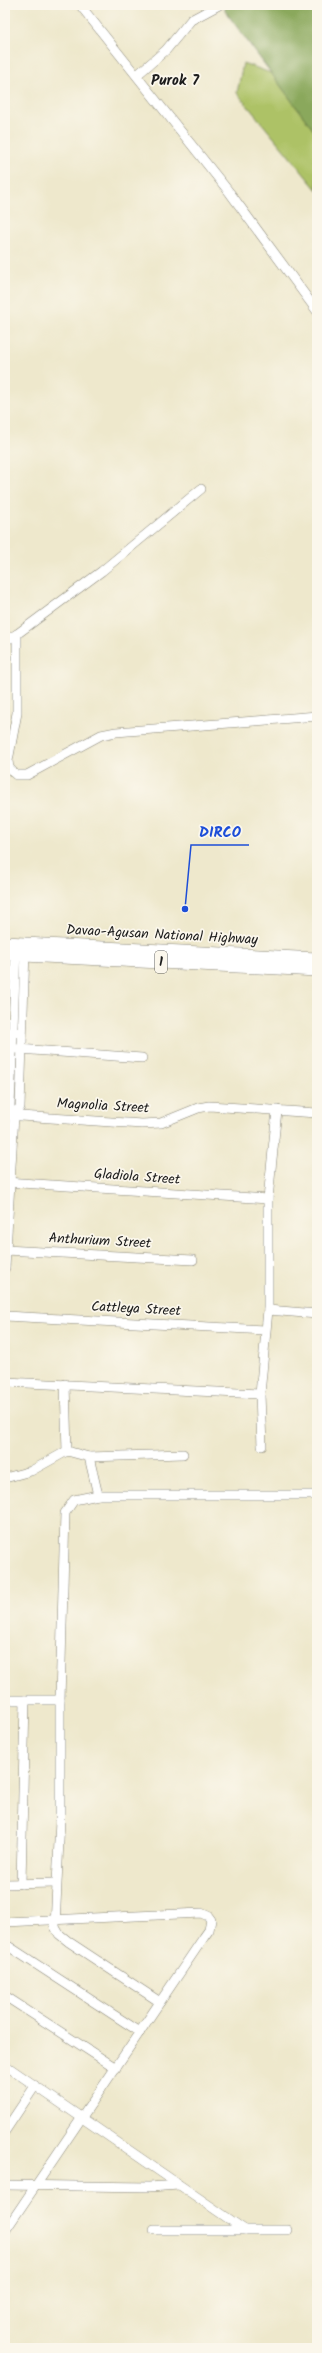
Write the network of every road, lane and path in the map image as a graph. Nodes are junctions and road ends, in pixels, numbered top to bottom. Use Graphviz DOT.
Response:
graph roads {
  1 [pos="80,5"];
  2 [pos="219,5"];
  3 [pos="137,75"];
  4 [pos="317,311"];
  5 [pos="201,489"];
  6 [pos="18,634"];
  7 [pos="5,641"];
  8 [pos="317,716"];
  9 [pos="16,949"];
  10 [pos="317,959"];
  11 [pos="317,970"];
  12 [pos="9,1048"];
  13 [pos="22,1049"];
  14 [pos="142,1058"];
  15 [pos="277,1110"];
  16 [pos="317,1113"];
  17 [pos="10,1115"];
  18 [pos="8,1183"];
  19 [pos="268,1199"];
  20 [pos="5,1250"];
  21 [pos="193,1260"];
  22 [pos="5,1268"];
  23 [pos="268,1310"];
  24 [pos="317,1314"];
  25 [pos="5,1316"];
  26 [pos="265,1330"];
  27 [pos="5,1382"];
  28 [pos="64,1384"];
  29 [pos="260,1394"];
  30 [pos="262,1446"];
  31 [pos="67,1451"];
  32 [pos="183,1454"];
  33 [pos="89,1457"];
  34 [pos="5,1478"];
  35 [pos="98,1495"];
  36 [pos="317,1495"];
  37 [pos="5,1700"];
  38 [pos="25,1700"];
  39 [pos="60,1700"];
  40 [pos="56,1883"];
  41 [pos="5,1884"];
  42 [pos="21,1884"];
  43 [pos="54,1918"];
  44 [pos="5,1922"];
  45 [pos="5,1944"];
  46 [pos="5,1996"];
  47 [pos="160,2002"];
  48 [pos="140,2032"];
  49 [pos="5,2065"];
  50 [pos="116,2068"];
  51 [pos="35,2086"];
  52 [pos="82,2118"];
  53 [pos="5,2130"];
  54 [pos="5,2185"];
  55 [pos="36,2185"];
  56 [pos="179,2185"];
  57 [pos="154,2230"];
  58 [pos="245,2230"];
  59 [pos="288,2230"];
  60 [pos="5,2231"];
  1 -- 3 [label="street"];
  2 -- 3 [label="street"];
  3 -- 4 [label="street"];
  5 -- 6 [label="street"];
  6 -- 7 [label="street"];
  6 -- 8 [label="street"];
  9 -- 10 [label="highway, Davao-Agusan National Highway / 1"];
  9 -- 11 [label="highway, Davao-Agusan National Highway / 1"];
  9 -- 12 [label="street"];
  9 -- 13 [label="street"];
  12 -- 13 [label="street"];
  12 -- 17 [label="street"];
  13 -- 14 [label="street"];
  13 -- 17 [label="street"];
  15 -- 16 [label="street, Magnolia Street"];
  15 -- 17 [label="street, Magnolia Street"];
  15 -- 19 [label="street"];
  17 -- 18 [label="street"];
  18 -- 19 [label="street, Gladiola Street"];
  18 -- 20 [label="street"];
  19 -- 23 [label="street"];
  20 -- 21 [label="street, Anthurium Street"];
  20 -- 22 [label="street"];
  23 -- 24 [label="street"];
  23 -- 26 [label="street"];
  25 -- 26 [label="street, Cattleya Street"];
  26 -- 29 [label="street"];
  27 -- 28 [label="street"];
  28 -- 29 [label="street"];
  28 -- 31 [label="street"];
  29 -- 30 [label="street"];
  31 -- 33 [label="street"];
  31 -- 34 [label="street"];
  32 -- 33 [label="street"];
  33 -- 35 [label="street"];
  35 -- 36 [label="street"];
  35 -- 39 [label="street"];
  37 -- 38 [label="street"];
  38 -- 39 [label="street"];
  38 -- 42 [label="street"];
  39 -- 40 [label="street"];
  40 -- 42 [label="street"];
  40 -- 43 [label="street"];
  41 -- 42 [label="street"];
  43 -- 44 [label="street"];
  43 -- 47 [label="street"];
  43 -- 47 [label="street"];
  45 -- 48 [label="street"];
  46 -- 50 [label="street"];
  47 -- 48 [label="street"];
  48 -- 50 [label="street"];
  49 -- 51 [label="street"];
  50 -- 52 [label="street"];
  51 -- 52 [label="street"];
  51 -- 53 [label="street"];
  52 -- 55 [label="street"];
  52 -- 56 [label="street"];
  54 -- 55 [label="street"];
  55 -- 56 [label="street"];
  55 -- 60 [label="street"];
  56 -- 58 [label="street"];
  57 -- 58 [label="street"];
  58 -- 59 [label="street"];
}
